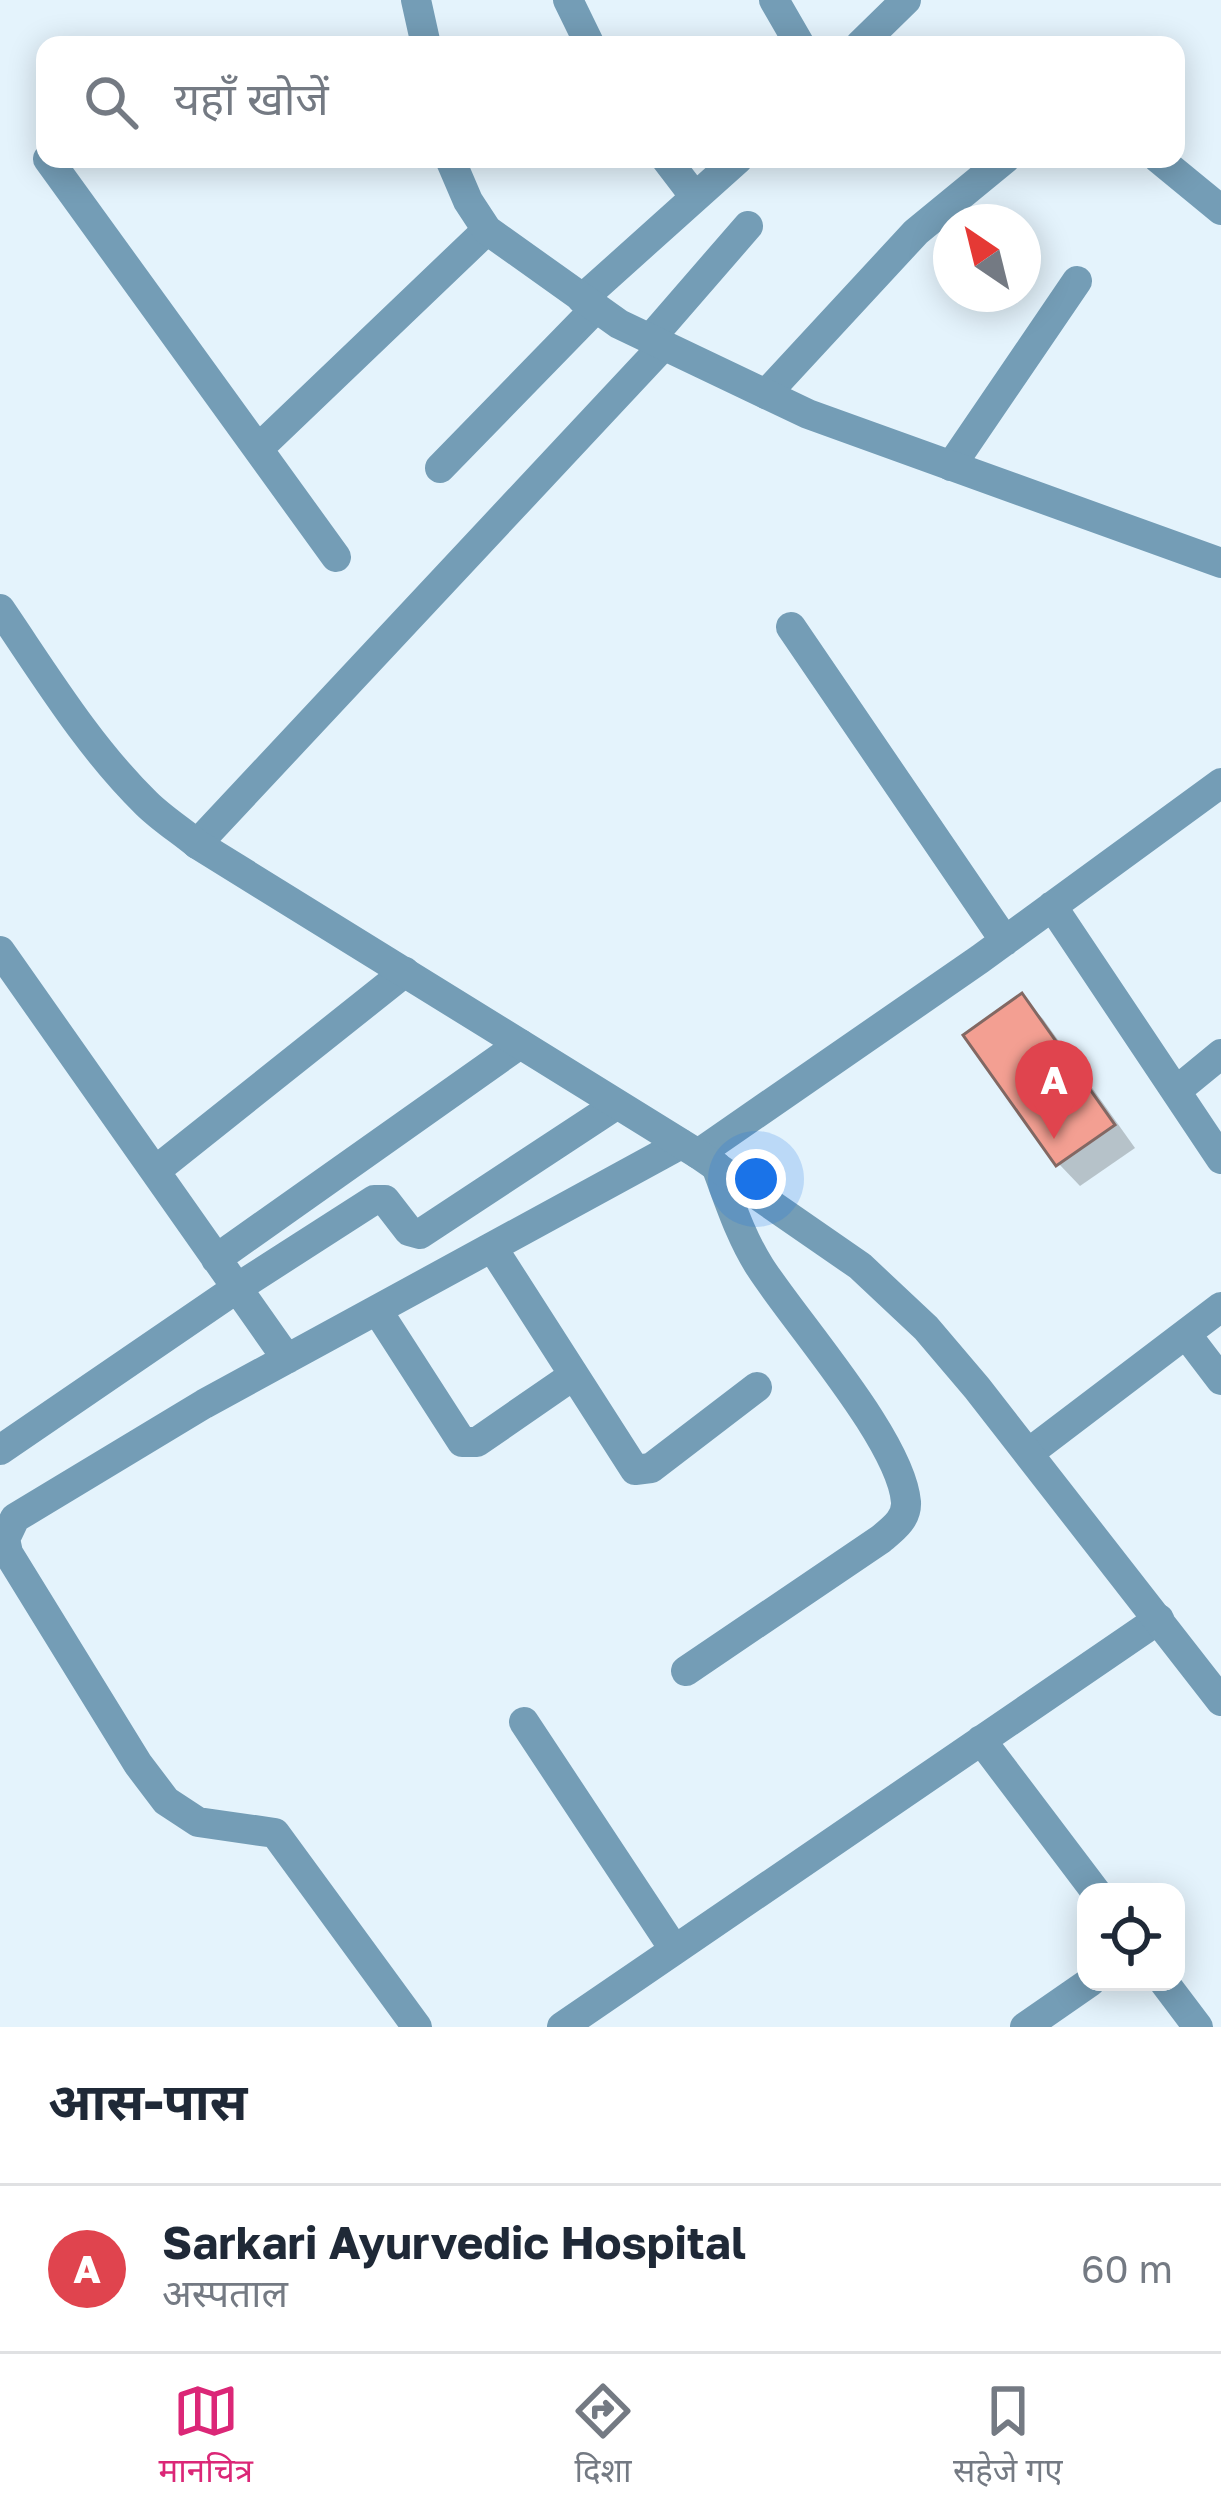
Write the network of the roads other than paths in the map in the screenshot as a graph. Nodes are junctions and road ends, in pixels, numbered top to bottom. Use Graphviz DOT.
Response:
graph roads {
  1 [pos="416,0"];
  2 [pos="568,0"];
  3 [pos="775,0"];
  4 [pos="906,0"];
  5 [pos="424,36"];
  6 [pos="586,36"];
  7 [pos="795,36"];
  8 [pos="869,36"];
  9 [pos="55,168"];
  10 [pos="454,168"];
  11 [pos="672,168"];
  12 [pos="728,168"];
  13 [pos="993,168"];
  14 [pos="1170,168"];
  15 [pos="695,197"];
  16 [pos="1221,210"];
  17 [pos="748,226"];
  18 [pos="487,230"];
  19 [pos="1077,280"];
  20 [pos="588,305"];
  21 [pos="657,342"];
  22 [pos="766,394"];
  23 [pos="258,449"];
  24 [pos="951,466"];
  25 [pos="440,468"];
  26 [pos="336,557"];
  27 [pos="1221,563"];
  28 [pos="0,609"];
  29 [pos="790,627"];
  30 [pos="1221,783"];
  31 [pos="197,844"];
  32 [pos="1052,906"];
  33 [pos="1005,941"];
  34 [pos="0,950"];
  35 [pos="405,972"];
  36 [pos="520,1044"];
  37 [pos="1221,1054"];
  38 [pos="1176,1091"];
  39 [pos="616,1105"];
  40 [pos="698,1154"];
  41 [pos="1221,1159"];
  42 [pos="155,1171"];
  43 [pos="492,1247"];
  44 [pos="216,1259"];
  45 [pos="237,1288"];
  46 [pos="1221,1307"];
  47 [pos="377,1310"];
  48 [pos="1186,1334"];
  49 [pos="287,1359"];
  50 [pos="574,1375"];
  51 [pos="1221,1381"];
  52 [pos="757,1387"];
  53 [pos="5,1436"];
  54 [pos="1030,1452"];
  55 [pos="1159,1618"];
  56 [pos="686,1671"];
  57 [pos="1221,1701"];
  58 [pos="524,1722"];
  59 [pos="981,1740"];
  60 [pos="1089,1883"];
  61 [pos="674,1949"];
  62 [pos="1077,1991"];
  63 [pos="1171,1991"];
  64 [pos="417,2027"];
  65 [pos="562,2027"];
  66 [pos="1025,2027"];
  67 [pos="1198,2027"];
  1 -- 5 [label="street"];
  2 -- 6 [label="street"];
  3 -- 7 [label="street"];
  4 -- 8 [label="street"];
  9 -- 23 [label="street"];
  10 -- 18 [label="street"];
  11 -- 15 [label="street"];
  12 -- 15 [label="street"];
  13 -- 22 [label="street"];
  14 -- 16 [label="street"];
  15 -- 20 [label="street"];
  17 -- 21 [label="street"];
  18 -- 20 [label="street"];
  18 -- 23 [label="street"];
  19 -- 24 [label="street"];
  20 -- 21 [label="street"];
  20 -- 25 [label="street"];
  21 -- 22 [label="street"];
  21 -- 31 [label="street"];
  22 -- 24 [label="street"];
  23 -- 26 [label="street"];
  24 -- 27 [label="street"];
  28 -- 31 [label="street"];
  29 -- 33 [label="street"];
  30 -- 32 [label="street"];
  31 -- 35 [label="street"];
  32 -- 33 [label="street"];
  32 -- 38 [label="street"];
  33 -- 40 [label="street"];
  34 -- 42 [label="street"];
  35 -- 36 [label="street"];
  35 -- 42 [label="street"];
  36 -- 39 [label="street"];
  36 -- 44 [label="street"];
  37 -- 38 [label="street"];
  38 -- 41 [label="street"];
  39 -- 40 [label="street"];
  39 -- 45 [label="street"];
  40 -- 43 [label="street"];
  40 -- 54 [label="street"];
  40 -- 56 [label="street"];
  42 -- 44 [label="street"];
  43 -- 47 [label="street"];
  43 -- 50 [label="street"];
  44 -- 45 [label="street"];
  45 -- 49 [label="street"];
  45 -- 53 [label="street"];
  46 -- 48 [label="street"];
  47 -- 49 [label="street"];
  47 -- 50 [label="street"];
  48 -- 51 [label="street"];
  48 -- 54 [label="street"];
  49 -- 64 [label="street"];
  50 -- 52 [label="street"];
  54 -- 55 [label="street"];
  55 -- 57 [label="street"];
  55 -- 59 [label="street"];
  58 -- 61 [label="street"];
  59 -- 60 [label="street"];
  59 -- 61 [label="street"];
  61 -- 65 [label="street"];
  62 -- 66 [label="street"];
  63 -- 67 [label="street"];
}
